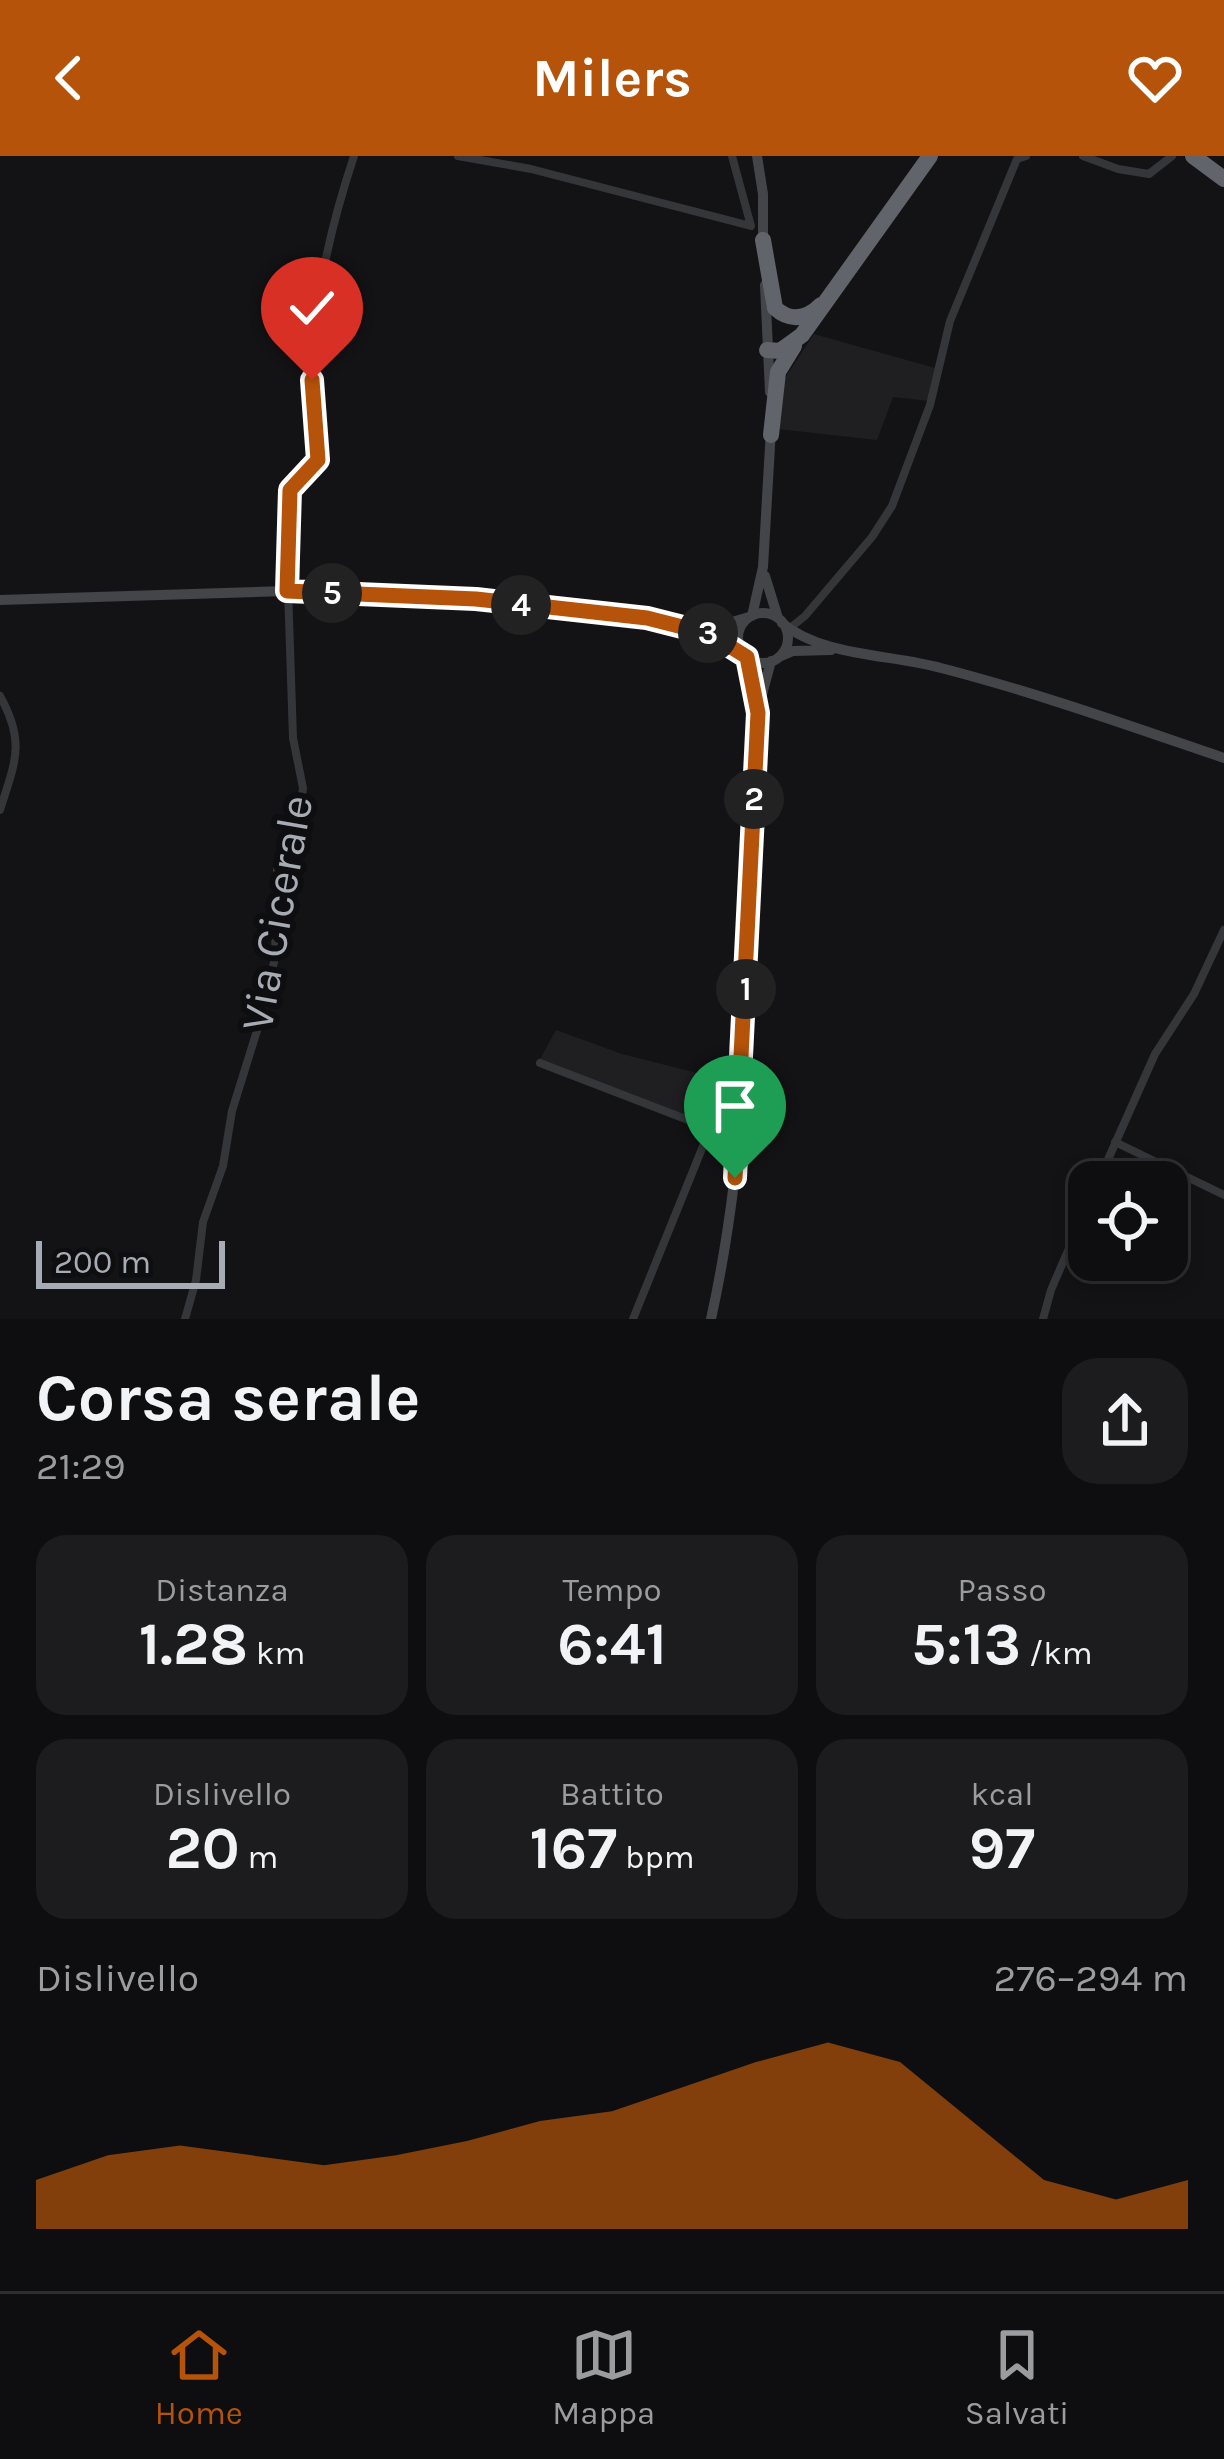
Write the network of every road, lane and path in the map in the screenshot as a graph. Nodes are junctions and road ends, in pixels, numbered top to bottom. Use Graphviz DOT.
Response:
graph roads {
  1 [pos="354,156"];
  2 [pos="458,156"];
  3 [pos="732,156"];
  4 [pos="757,156"];
  5 [pos="1025,156"];
  6 [pos="1083,156"];
  7 [pos="1193,156"];
  8 [pos="1205,156"];
  9 [pos="1170,158"];
  10 [pos="928,159"];
  11 [pos="1224,170"];
  12 [pos="1224,179"];
  13 [pos="763,239"];
  14 [pos="820,306"];
  15 [pos="797,340"];
  16 [pos="767,348"];
  17 [pos="771,436"];
  18 [pos="763,567"];
  19 [pos="287,591"];
  20 [pos="0,600"];
  21 [pos="750,617"];
  22 [pos="783,623"];
  23 [pos="683,625"];
  24 [pos="853,650"];
  25 [pos="746,656"];
  26 [pos="775,659"];
  27 [pos="0,696"];
  28 [pos="758,713"];
  29 [pos="1224,758"];
  30 [pos="0,810"];
  31 [pos="1224,930"];
  32 [pos="744,1033"];
  33 [pos="540,1063"];
  34 [pos="710,1128"];
  35 [pos="1115,1142"];
  36 [pos="1106,1161"];
  37 [pos="1224,1195"];
  38 [pos="1068,1251"];
  39 [pos="185,1319"];
  40 [pos="633,1319"];
  41 [pos="711,1319"];
  42 [pos="1043,1319"];
  1 -- 19 [label="street, Via Cicerale"];
  2 -- 3 [label="street"];
  4 -- 13 [label="main road"];
  5 -- 22 [label="street"];
  6 -- 9 [label="street"];
  7 -- 12 [label="highway"];
  8 -- 11 [label="highway"];
  10 -- 14 [label="highway"];
  13 -- 14 [label="highway"];
  13 -- 16 [label="main road"];
  14 -- 15 [label="highway"];
  14 -- 16 [label="highway"];
  15 -- 16 [label="highway"];
  15 -- 17 [label="highway"];
  16 -- 17 [label="main road"];
  17 -- 18 [label="main road"];
  18 -- 21 [label="main road"];
  18 -- 22 [label="main road"];
  19 -- 20 [label="main road"];
  19 -- 23 [label="main road"];
  19 -- 39 [label="street, Via Cicerale"];
  21 -- 22 [label="main road"];
  21 -- 23 [label="main road"];
  21 -- 25 [label="main road"];
  22 -- 24 [label="main road"];
  22 -- 26 [label="main road"];
  23 -- 25 [label="main road"];
  24 -- 26 [label="main road"];
  24 -- 29 [label="main road"];
  25 -- 26 [label="main road"];
  25 -- 28 [label="main road"];
  26 -- 28 [label="main road"];
  27 -- 30 [label="street"];
  28 -- 32 [label="main road"];
  31 -- 35 [label="street"];
  32 -- 34 [label="street"];
  32 -- 41 [label="main road"];
  33 -- 34 [label="street"];
  34 -- 40 [label="street"];
  35 -- 36 [label="street"];
  35 -- 37 [label="street"];
  38 -- 42 [label="street"];
}
